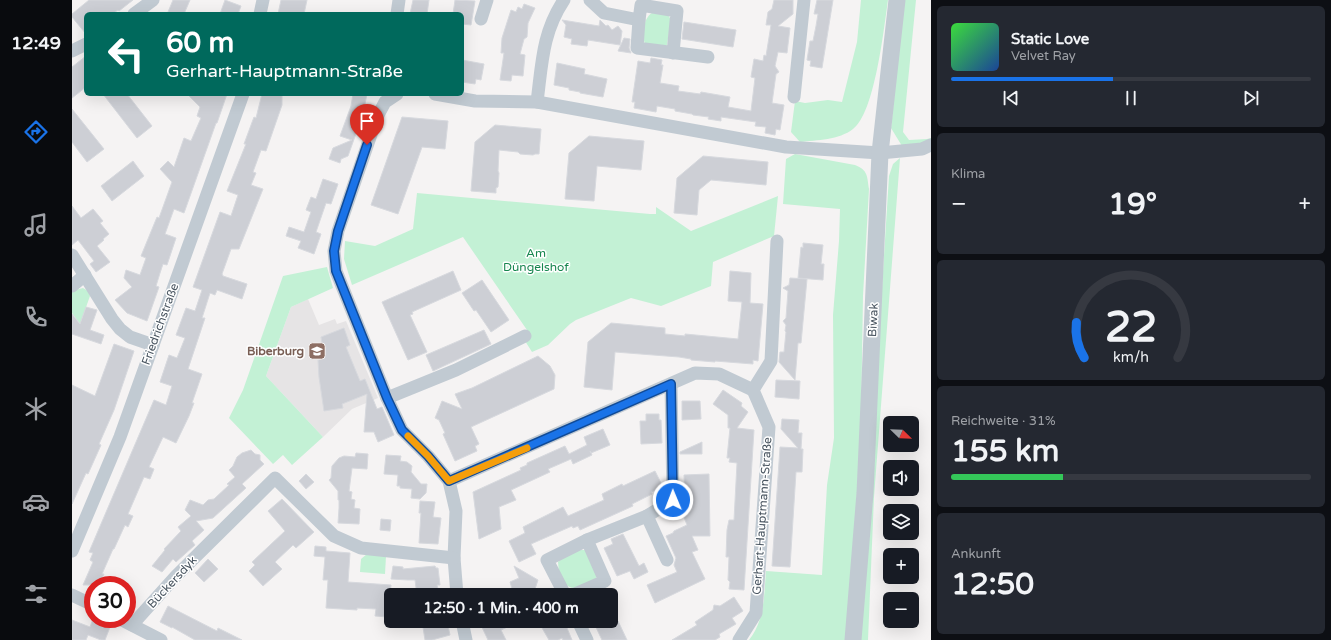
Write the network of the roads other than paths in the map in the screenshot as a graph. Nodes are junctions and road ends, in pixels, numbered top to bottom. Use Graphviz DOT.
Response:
graph roads {
  1 [pos="154,0"];
  2 [pos="263,0"];
  3 [pos="399,0"];
  4 [pos="487,0"];
  5 [pos="564,0"];
  6 [pos="590,0"];
  7 [pos="804,0"];
  8 [pos="897,0"];
  9 [pos="137,12"];
  10 [pos="260,12"];
  11 [pos="397,12"];
  12 [pos="481,19"];
  13 [pos="639,20"];
  14 [pos="84,45"];
  15 [pos="72,51"];
  16 [pos="673,52"];
  17 [pos="708,57"];
  18 [pos="242,96"];
  19 [pos="394,96"];
  20 [pos="446,96"];
  21 [pos="794,97"];
  22 [pos="537,102"];
  23 [pos="931,145"];
  24 [pos="880,153"];
  25 [pos="778,241"];
  26 [pos="72,255"];
  27 [pos="85,275"];
  28 [pos="72,286"];
  29 [pos="525,336"];
  30 [pos="153,345"];
  31 [pos="671,384"];
  32 [pos="753,390"];
  33 [pos="387,398"];
  34 [pos="449,481"];
  35 [pos="647,516"];
  36 [pos="587,540"];
  37 [pos="72,551"];
  38 [pos="454,558"];
  39 [pos="666,560"];
  40 [pos="456,588"];
  41 [pos="561,588"];
  42 [pos="589,588"];
  43 [pos="72,595"];
  44 [pos="84,601"];
  45 [pos="136,621"];
  46 [pos="136,627"];
  47 [pos="463,628"];
  48 [pos="582,628"];
  49 [pos="161,640"];
  50 [pos="466,640"];
  51 [pos="588,640"];
  52 [pos="739,640"];
  53 [pos="853,640"];
  1 -- 9 [label="street"];
  2 -- 10 [label="street"];
  3 -- 11 [label="street"];
  4 -- 12 [label="street"];
  5 -- 22 [label="street"];
  6 -- 13 [label="street"];
  7 -- 21 [label="street"];
  8 -- 24 [label="street, Biwak"];
  13 -- 16 [label="street"];
  13 -- 16 [label="street"];
  14 -- 15 [label="street"];
  16 -- 17 [label="street"];
  18 -- 30 [label="street, Friedrichstraße"];
  19 -- 33 [label="street"];
  20 -- 22 [label="street"];
  22 -- 24 [label="street"];
  23 -- 24 [label="street"];
  24 -- 53 [label="street, Biwak"];
  25 -- 32 [label="street"];
  26 -- 27 [label="street"];
  27 -- 28 [label="street"];
  27 -- 30 [label="street"];
  29 -- 33 [label="street"];
  30 -- 37 [label="street, Friedrichstraße"];
  31 -- 32 [label="street"];
  31 -- 34 [label="street"];
  31 -- 35 [label="street"];
  32 -- 52 [label="street, Gerhart-Hauptmann-Straße"];
  33 -- 34 [label="street"];
  34 -- 38 [label="street"];
  35 -- 36 [label="street"];
  35 -- 39 [label="street"];
  36 -- 41 [label="street"];
  36 -- 42 [label="street"];
  38 -- 40 [label="street"];
  38 -- 45 [label="street, Bückersdyk"];
  43 -- 44 [label="street"];
  46 -- 49 [label="street"];
  47 -- 50 [label="street"];
  48 -- 51 [label="street"];
}
